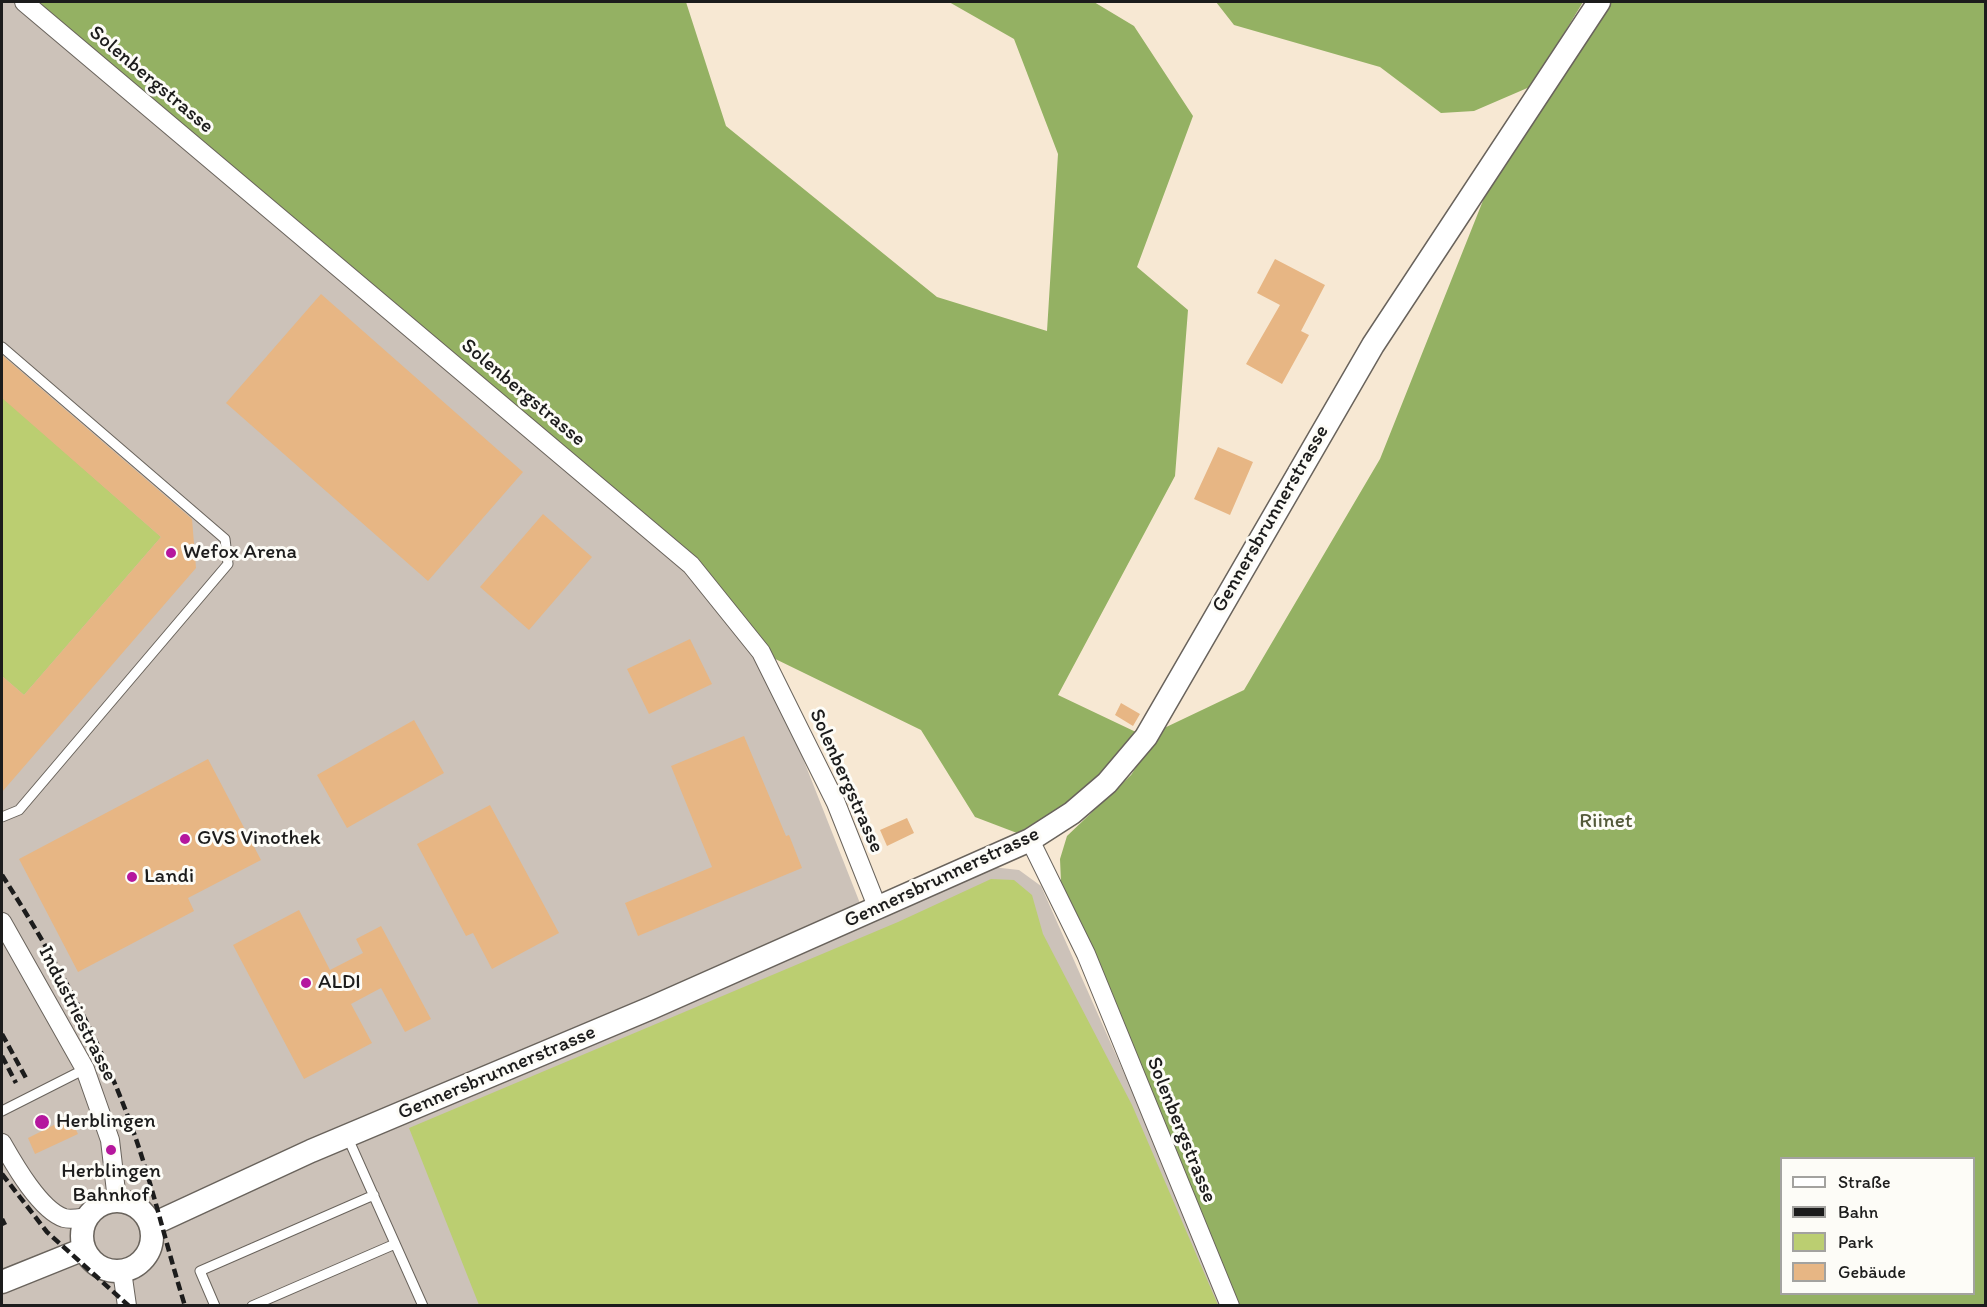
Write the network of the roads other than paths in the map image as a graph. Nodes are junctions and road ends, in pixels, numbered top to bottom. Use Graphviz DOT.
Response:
graph roads {
  1 [pos="24,2"];
  2 [pos="1599,2"];
  3 [pos="2,347"];
  4 [pos="2,817"];
  5 [pos="1030,840"];
  6 [pos="878,909"];
  7 [pos="2,922"];
  8 [pos="85,1069"];
  9 [pos="2,1111"];
  10 [pos="348,1136"];
  11 [pos="2,1143"];
  12 [pos="374,1195"];
  13 [pos="117,1200"];
  14 [pos="87,1217"];
  15 [pos="151,1225"];
  16 [pos="396,1244"];
  17 [pos="84,1249"];
  18 [pos="122,1270"];
  19 [pos="2,1282"];
  20 [pos="127,1305"];
  21 [pos="215,1305"];
  22 [pos="252,1305"];
  23 [pos="423,1305"];
  24 [pos="1230,1305"];
  1 -- 6 [label="street, Solenbergstrasse"];
  2 -- 5 [label="street, Gennersbrunnerstrasse"];
  3 -- 4 [label="lane"];
  5 -- 6 [label="street, Gennersbrunnerstrasse"];
  5 -- 24 [label="street, Solenbergstrasse"];
  6 -- 10 [label="street, Gennersbrunnerstrasse"];
  7 -- 8 [label="street, Industriestrasse"];
  8 -- 9 [label="lane"];
  8 -- 13 [label="street, Industriestrasse"];
  10 -- 12 [label="lane"];
  10 -- 15 [label="street, Gennersbrunnerstrasse"];
  11 -- 14 [label="street"];
  12 -- 16 [label="lane"];
  12 -- 21 [label="lane"];
  13 -- 14 [label="street"];
  13 -- 15 [label="street"];
  14 -- 17 [label="street"];
  15 -- 18 [label="street"];
  16 -- 22 [label="lane"];
  16 -- 23 [label="lane"];
  17 -- 18 [label="street"];
  17 -- 19 [label="street"];
  18 -- 20 [label="street"];
}
